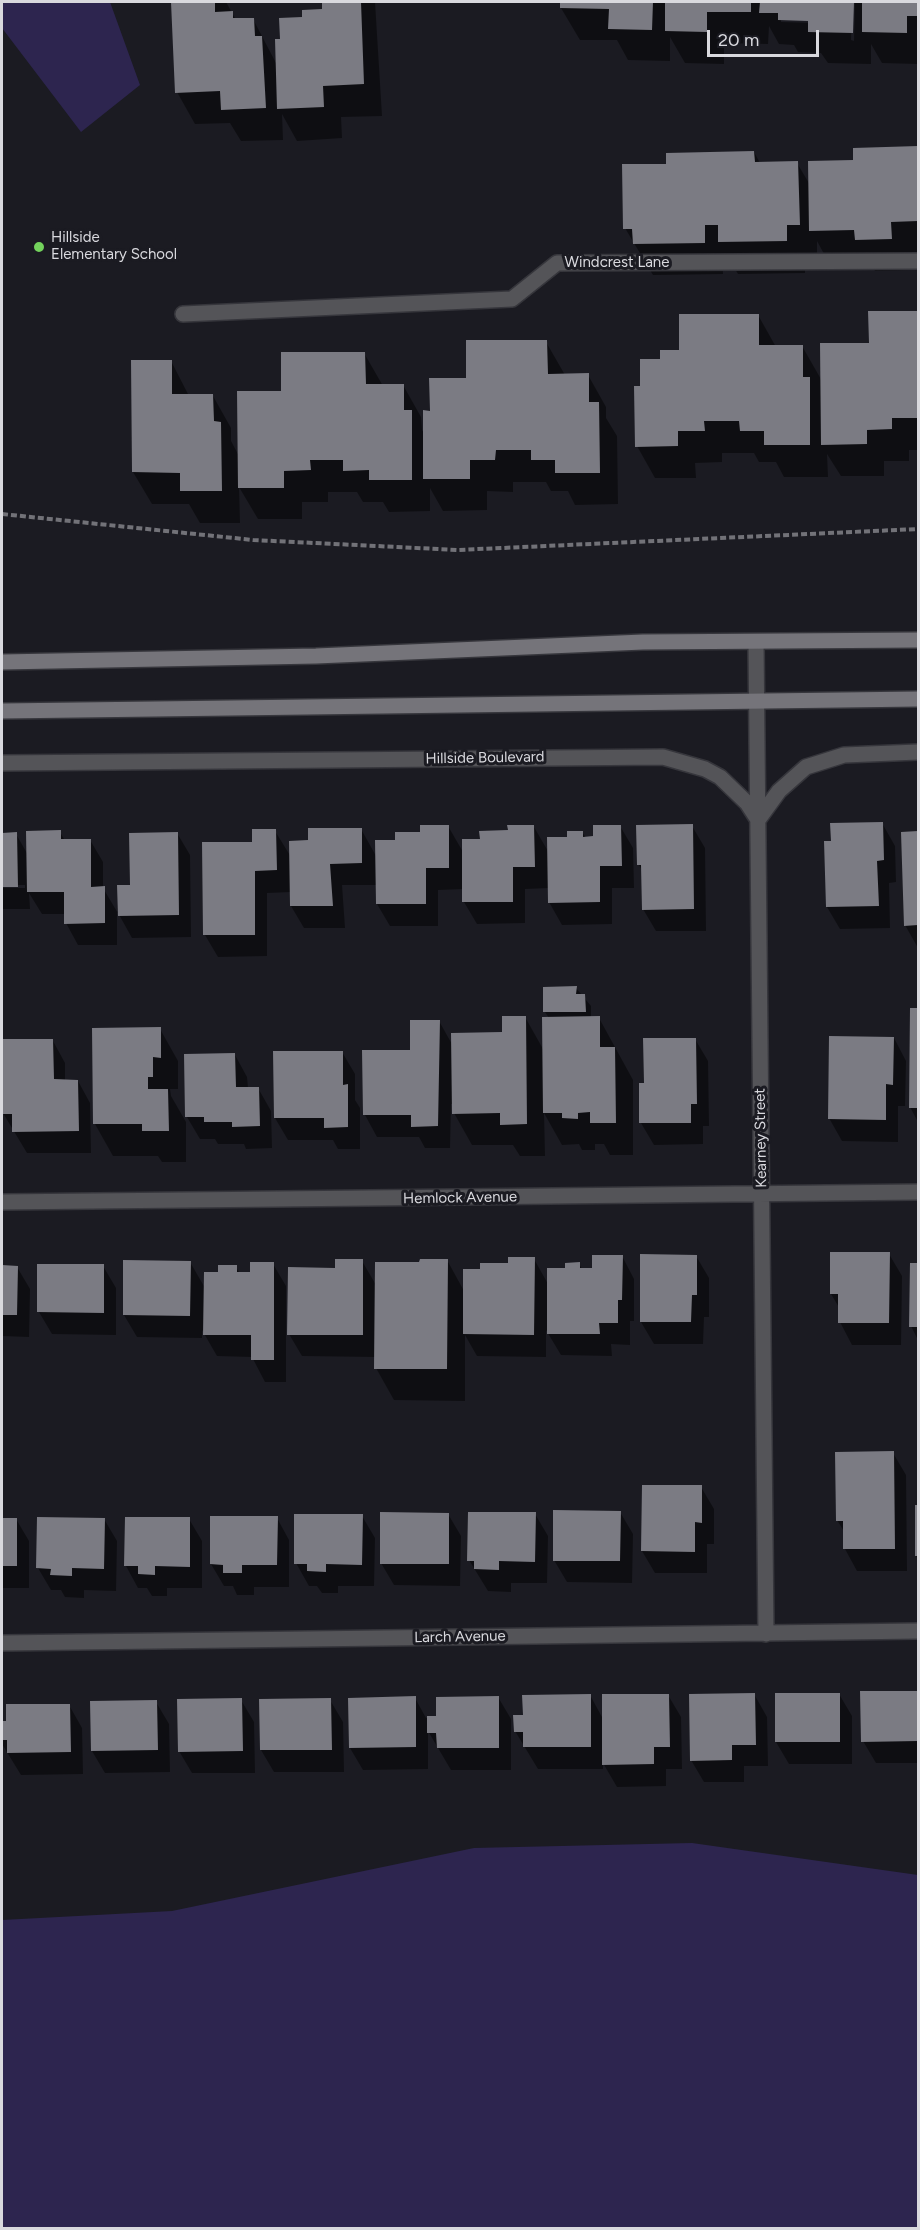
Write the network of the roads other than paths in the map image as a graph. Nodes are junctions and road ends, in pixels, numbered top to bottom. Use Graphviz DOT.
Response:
graph roads {
  1 [pos="918,261"];
  2 [pos="183,314"];
  3 [pos="918,640"];
  4 [pos="756,642"];
  5 [pos="2,662"];
  6 [pos="918,699"];
  7 [pos="757,701"];
  8 [pos="2,711"];
  9 [pos="918,752"];
  10 [pos="2,763"];
  11 [pos="758,820"];
  12 [pos="918,1192"];
  13 [pos="762,1195"];
  14 [pos="2,1202"];
  15 [pos="918,1631"];
  16 [pos="766,1634"];
  17 [pos="2,1643"];
  1 -- 2 [label="street, Windcrest Lane"];
  3 -- 4 [label="main road"];
  4 -- 5 [label="main road"];
  4 -- 7 [label="street, Kearney Street"];
  6 -- 7 [label="main road"];
  7 -- 8 [label="main road"];
  7 -- 11 [label="street, Kearney Street"];
  9 -- 11 [label="street"];
  10 -- 11 [label="street, Hillside Boulevard"];
  11 -- 13 [label="street, Kearney Street"];
  12 -- 13 [label="street, Hemlock Avenue"];
  13 -- 14 [label="street, Hemlock Avenue"];
  13 -- 16 [label="street, Kearney Street"];
  15 -- 16 [label="street, Larch Avenue"];
  16 -- 17 [label="street, Larch Avenue"];
}
